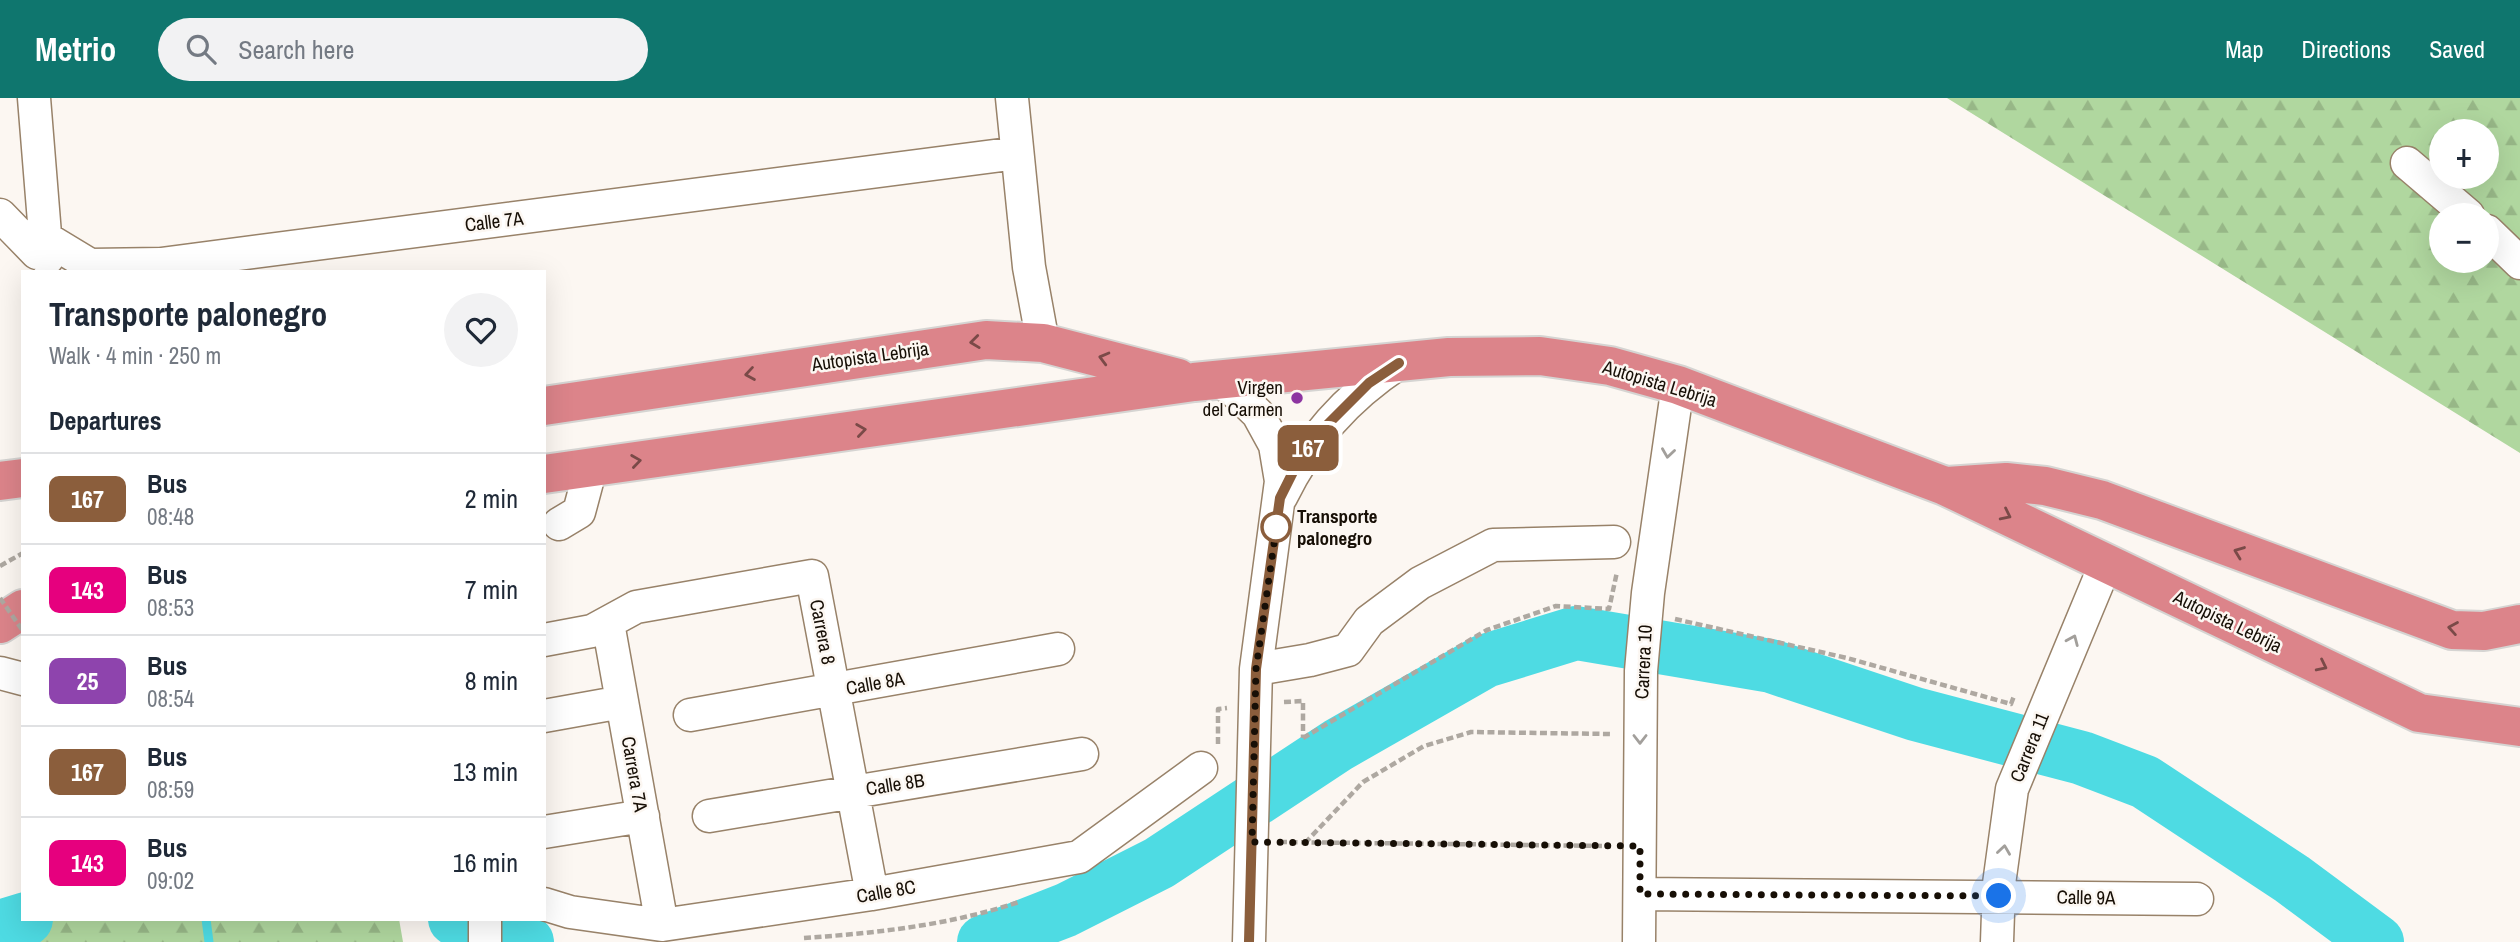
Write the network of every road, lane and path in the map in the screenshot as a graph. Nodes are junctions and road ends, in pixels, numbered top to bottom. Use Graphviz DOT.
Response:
graph roads {
  1 [pos="34,98"];
  2 [pos="1012,98"];
  3 [pos="1017,153"];
  4 [pos="2407,163"];
  5 [pos="2454,203"];
  6 [pos="0,215"];
  7 [pos="47,239"];
  8 [pos="2499,243"];
  9 [pos="2520,263"];
  10 [pos="47,270"];
  11 [pos="1043,343"];
  12 [pos="1399,363"];
  13 [pos="1205,381"];
  14 [pos="1678,385"];
  15 [pos="546,406"];
  16 [pos="592,467"];
  17 [pos="546,474"];
  18 [pos="21,478"];
  19 [pos="0,481"];
  20 [pos="1945,486"];
  21 [pos="1280,498"];
  22 [pos="559,524"];
  23 [pos="1614,542"];
  24 [pos="21,554"];
  25 [pos="2106,563"];
  26 [pos="0,566"];
  27 [pos="1649,584"];
  28 [pos="0,598"];
  29 [pos="21,610"];
  30 [pos="1669,618"];
  31 [pos="608,622"];
  32 [pos="0,624"];
  33 [pos="2520,624"];
  34 [pos="21,628"];
  35 [pos="546,639"];
  36 [pos="1059,649"];
  37 [pos="1256,669"];
  38 [pos="0,673"];
  39 [pos="21,678"];
  40 [pos="835,690"];
  41 [pos="2050,695"];
  42 [pos="622,702"];
  43 [pos="690,715"];
  44 [pos="546,716"];
  45 [pos="2520,727"];
  46 [pos="1640,734"];
  47 [pos="1303,738"];
  48 [pos="1082,754"];
  49 [pos="1201,768"];
  50 [pos="853,791"];
  51 [pos="643,816"];
  52 [pos="709,816"];
  53 [pos="546,832"];
  54 [pos="1252,835"];
  55 [pos="1305,843"];
  56 [pos="1640,846"];
  57 [pos="872,894"];
  58 [pos="1640,894"];
  59 [pos="1999,896"];
  60 [pos="2197,899"];
  61 [pos="546,905"];
  62 [pos="485,921"];
  63 [pos="662,925"];
  64 [pos="485,942"];
  65 [pos="1249,942"];
  66 [pos="1639,942"];
  67 [pos="1997,942"];
  1 -- 7 [label="street"];
  2 -- 3 [label="street"];
  3 -- 7 [label="street, Calle 7A"];
  3 -- 11 [label="street"];
  4 -- 5 [label="street"];
  6 -- 7 [label="street"];
  7 -- 10 [label="street"];
  8 -- 9 [label="street"];
  13 -- 11 [label="highway, Autopista Lebrija, one-way"];
  11 -- 15 [label="highway, Autopista Lebrija, one-way"];
  12 -- 13 [label="highway, Autopista Lebrija"];
  12 -- 14 [label="highway, Autopista Lebrija"];
  12 -- 21 [label="street"];
  16 -- 13 [label="highway, Autopista Lebrija, one-way"];
  13 -- 21 [label="street"];
  14 -- 20 [label="highway, Autopista Lebrija"];
  14 -- 27 [label="street, Carrera 10, one-way"];
  16 -- 17 [label="highway, Autopista Lebrija"];
  16 -- 22 [label="street"];
  18 -- 19 [label="highway"];
  20 -- 25 [label="highway, Autopista Lebrija, one-way"];
  33 -- 20 [label="highway, Autopista Lebrija, one-way"];
  21 -- 37 [label="street"];
  23 -- 37 [label="street"];
  24 -- 26 [label="path"];
  41 -- 25 [label="street, Carrera 11, one-way"];
  25 -- 45 [label="highway, Autopista Lebrija, one-way"];
  27 -- 46 [label="street, Carrera 10"];
  27 -- 47 [label="path"];
  28 -- 34 [label="path, bridge"];
  29 -- 32 [label="highway"];
  30 -- 41 [label="path"];
  31 -- 35 [label="street"];
  31 -- 40 [label="street, Carrera 8"];
  31 -- 42 [label="street, Carrera 7A"];
  36 -- 40 [label="street, Calle 8A"];
  37 -- 54 [label="street"];
  38 -- 39 [label="street"];
  40 -- 43 [label="street, Calle 8A"];
  40 -- 50 [label="street, Carrera 8"];
  59 -- 41 [label="street, Carrera 11, one-way"];
  42 -- 44 [label="street"];
  42 -- 51 [label="street, Carrera 7A"];
  46 -- 55 [label="path"];
  46 -- 56 [label="street, Carrera 10, one-way"];
  48 -- 50 [label="street, Calle 8B"];
  49 -- 57 [label="street, Calle 8C"];
  50 -- 52 [label="street, Calle 8B"];
  50 -- 57 [label="street, Carrera 8"];
  51 -- 53 [label="street"];
  51 -- 63 [label="street, Carrera 7A"];
  54 -- 55 [label="path"];
  54 -- 65 [label="street"];
  55 -- 56 [label="path"];
  56 -- 58 [label="street, Carrera 10"];
  57 -- 63 [label="street, Calle 8C"];
  58 -- 59 [label="street, Calle 9A"];
  58 -- 66 [label="street, Carrera 10"];
  59 -- 60 [label="street, Calle 9A"];
  59 -- 67 [label="street, Carrera 11"];
  61 -- 63 [label="street, Calle 8C"];
  62 -- 64 [label="street"];
}
